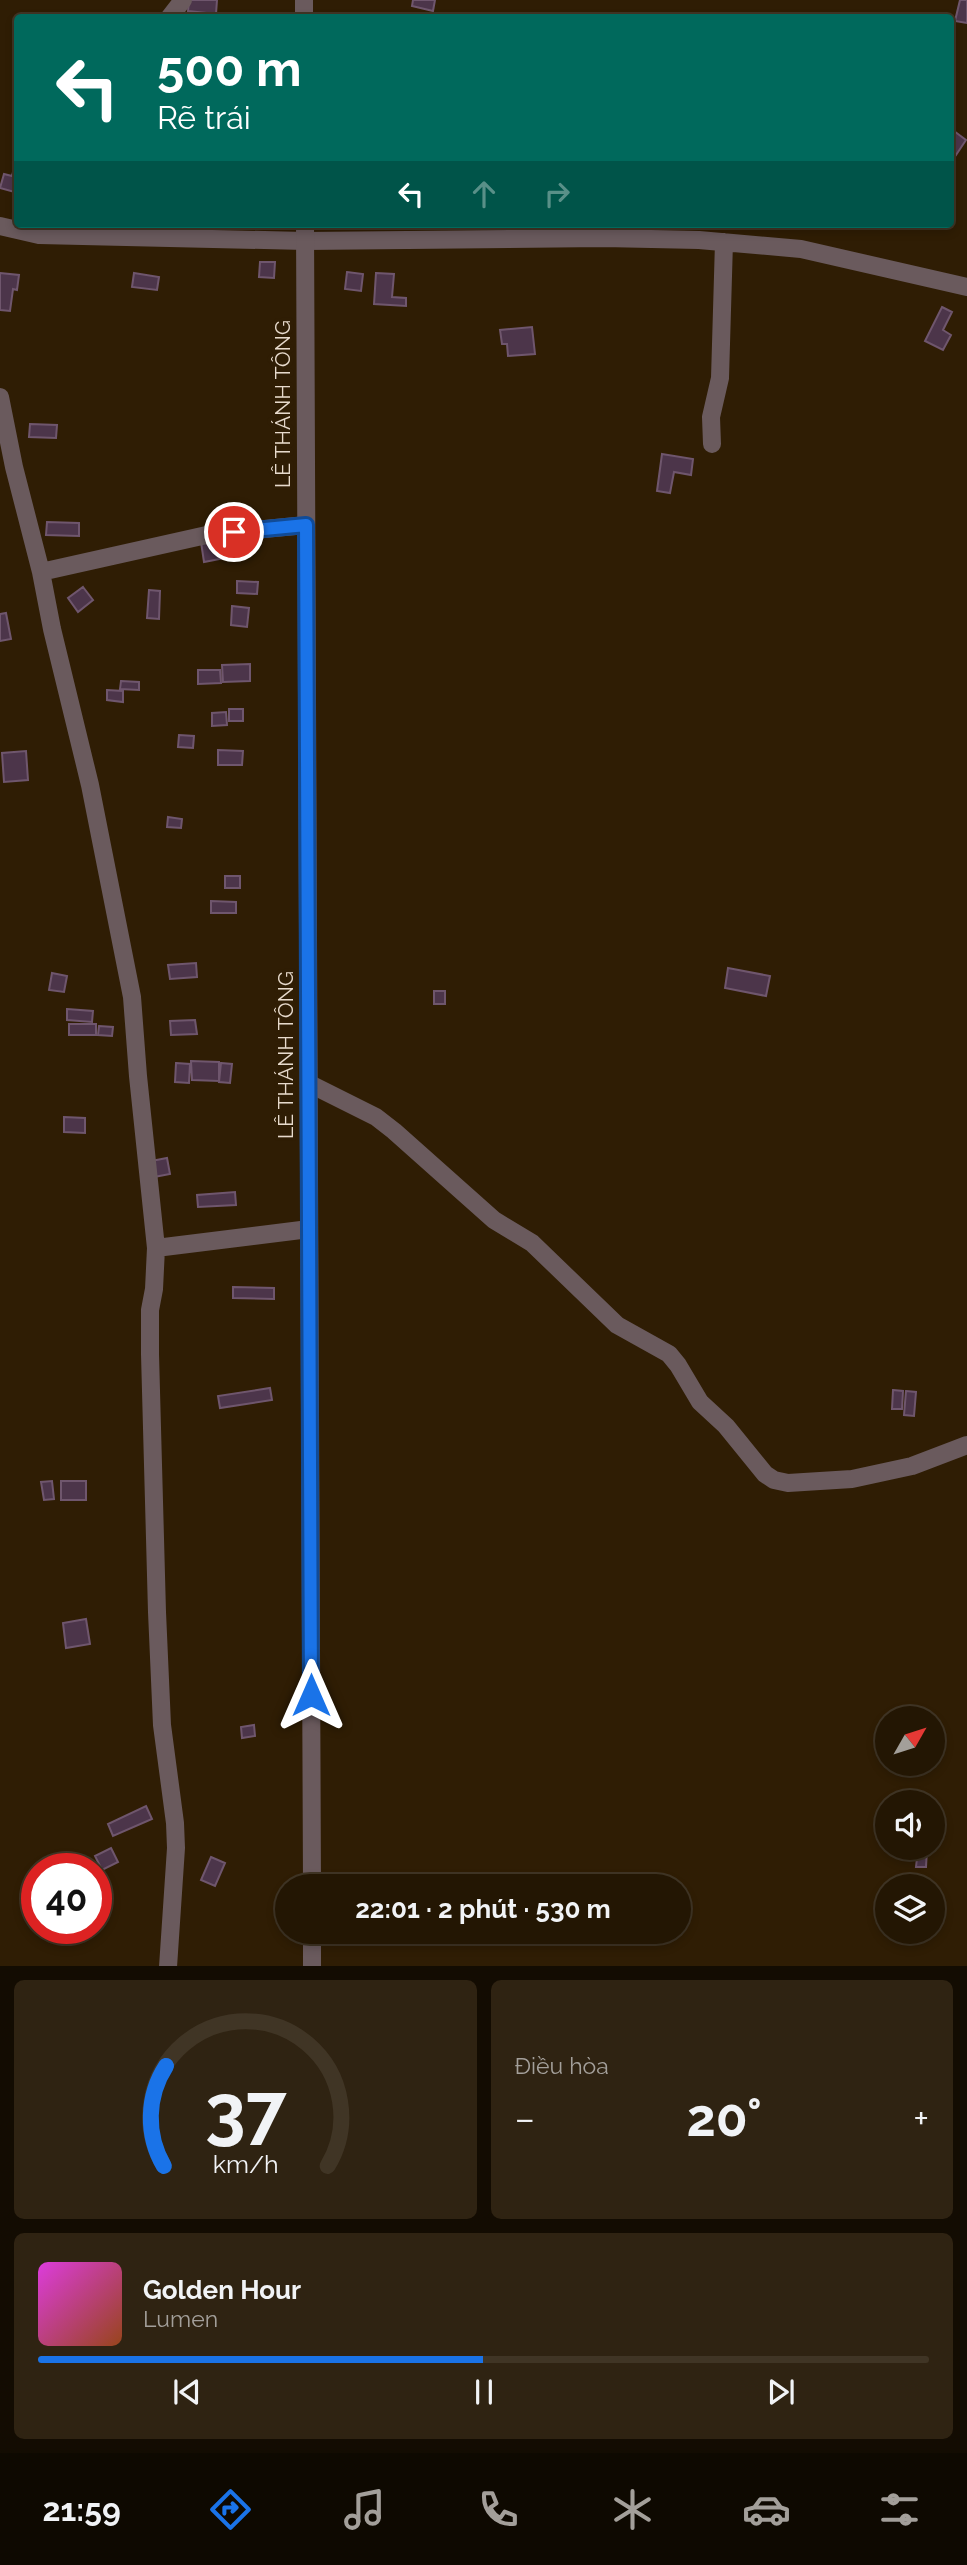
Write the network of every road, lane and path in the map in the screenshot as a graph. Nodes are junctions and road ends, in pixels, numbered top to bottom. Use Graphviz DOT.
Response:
graph roads {
  1 [pos="183,0"];
  2 [pos="172,14"];
  3 [pos="0,226"];
  4 [pos="128,230"];
  5 [pos="305,232"];
  6 [pos="724,242"];
  7 [pos="967,287"];
  8 [pos="0,397"];
  9 [pos="712,444"];
  10 [pos="306,525"];
  11 [pos="41,572"];
  12 [pos="310,1084"];
  13 [pos="309,1229"];
  14 [pos="156,1248"];
  15 [pos="967,1445"];
  16 [pos="312,1874"];
  17 [pos="312,1944"];
  18 [pos="168,1966"];
  19 [pos="312,1966"];
  1 -- 2 [label="street"];
  3 -- 4 [label="street"];
  4 -- 5 [label="street"];
  5 -- 6 [label="street"];
  5 -- 10 [label="street, LÊ THÁNH TÔNG"];
  6 -- 7 [label="street"];
  6 -- 9 [label="street"];
  8 -- 11 [label="street"];
  10 -- 11 [label="street"];
  10 -- 12 [label="street, LÊ THÁNH TÔNG"];
  11 -- 14 [label="street"];
  12 -- 13 [label="street, LÊ THÁNH TÔNG"];
  12 -- 15 [label="street"];
  13 -- 14 [label="street"];
  13 -- 16 [label="street, LÊ THÁNH TÔNG"];
  14 -- 18 [label="street"];
  17 -- 19 [label="street"];
}
